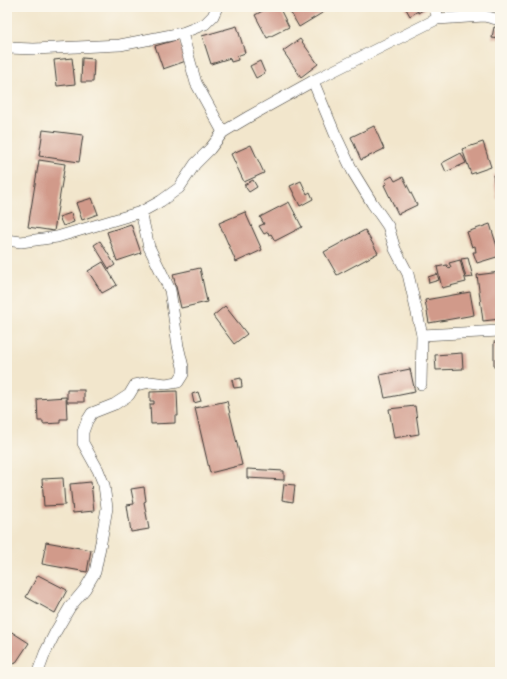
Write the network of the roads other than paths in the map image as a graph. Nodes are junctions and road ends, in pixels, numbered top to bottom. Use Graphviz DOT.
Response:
graph roads {
  1 [pos="217,7"];
  2 [pos="436,7"];
  3 [pos="437,20"];
  4 [pos="500,20"];
  5 [pos="182,33"];
  6 [pos="7,48"];
  7 [pos="313,81"];
  8 [pos="223,132"];
  9 [pos="141,212"];
  10 [pos="7,240"];
  11 [pos="500,331"];
  12 [pos="422,335"];
  13 [pos="421,384"];
  14 [pos="38,672"];
  1 -- 5 [label="street"];
  2 -- 3 [label="street"];
  3 -- 4 [label="street"];
  3 -- 7 [label="street"];
  5 -- 6 [label="street"];
  5 -- 8 [label="street"];
  7 -- 8 [label="street"];
  7 -- 12 [label="street"];
  8 -- 9 [label="street"];
  9 -- 10 [label="street"];
  9 -- 14 [label="street"];
  11 -- 12 [label="street"];
  12 -- 13 [label="street"];
}
